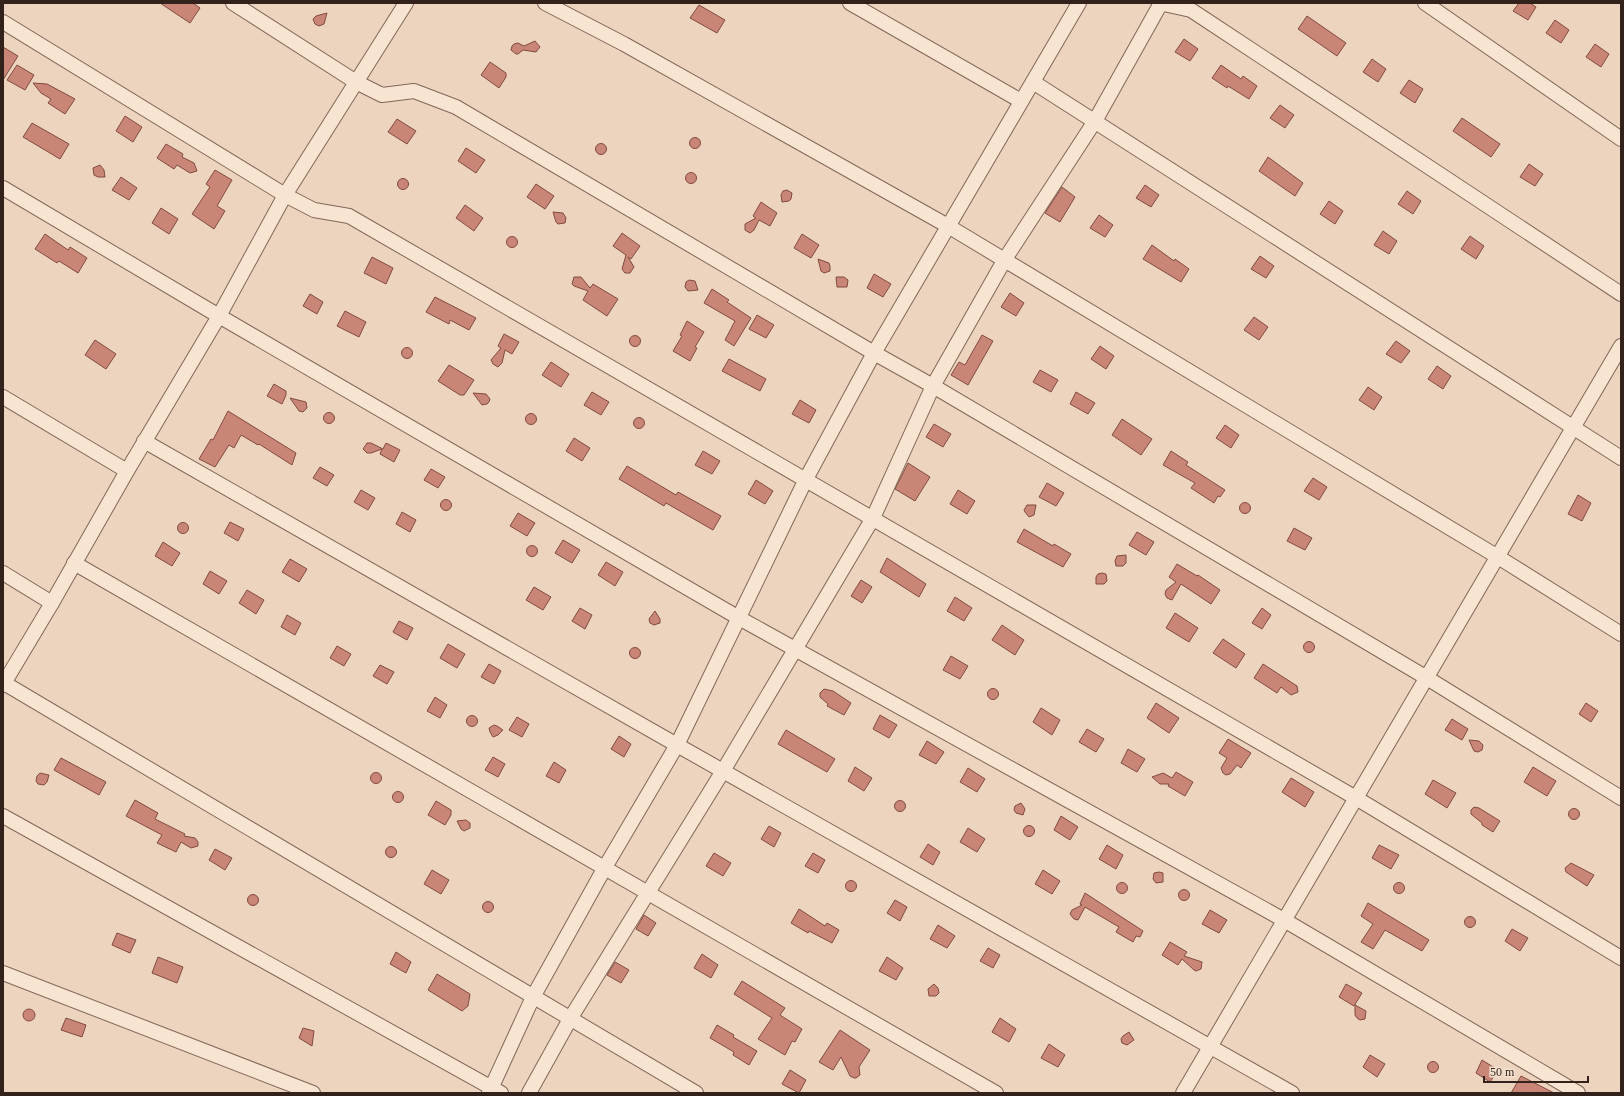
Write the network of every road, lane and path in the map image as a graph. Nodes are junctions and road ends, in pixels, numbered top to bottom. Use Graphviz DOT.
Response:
graph roads {
  1 [pos="233,3"];
  2 [pos="406,3"];
  3 [pos="545,3"];
  4 [pos="850,3"];
  5 [pos="1079,3"];
  6 [pos="1160,3"];
  7 [pos="1425,3"];
  8 [pos="3,22"];
  9 [pos="356,82"];
  10 [pos="1033,82"];
  11 [pos="1021,102"];
  12 [pos="1095,122"];
  13 [pos="1621,139"];
  14 [pos="3,188"];
  15 [pos="285,195"];
  16 [pos="948,226"];
  17 [pos="1005,259"];
  18 [pos="1621,294"];
  19 [pos="219,316"];
  20 [pos="1621,346"];
  21 [pos="874,353"];
  22 [pos="933,386"];
  23 [pos="3,397"];
  24 [pos="1573,428"];
  25 [pos="144,441"];
  26 [pos="1621,458"];
  27 [pos="126,471"];
  28 [pos="806,479"];
  29 [pos="873,518"];
  30 [pos="1498,557"];
  31 [pos="74,563"];
  32 [pos="3,573"];
  33 [pos="52,603"];
  34 [pos="739,618"];
  35 [pos="1621,634"];
  36 [pos="795,650"];
  37 [pos="1427,678"];
  38 [pos="4,684"];
  39 [pos="677,745"];
  40 [pos="723,771"];
  41 [pos="1356,798"];
  42 [pos="1621,798"];
  43 [pos="3,816"];
  44 [pos="604,869"];
  45 [pos="648,894"];
  46 [pos="1284,920"];
  47 [pos="1621,958"];
  48 [pos="3,973"];
  49 [pos="533,997"];
  50 [pos="570,1019"];
  51 [pos="1210,1046"];
  52 [pos="494,1091"];
  53 [pos="313,1093"];
  54 [pos="529,1093"];
  55 [pos="696,1093"];
  56 [pos="996,1093"];
  57 [pos="1183,1093"];
  58 [pos="1292,1093"];
  59 [pos="1578,1093"];
  1 -- 9 [label="street"];
  2 -- 9 [label="street"];
  3 -- 16 [label="street"];
  4 -- 11 [label="street"];
  5 -- 10 [label="street"];
  6 -- 12 [label="street"];
  6 -- 18 [label="street"];
  7 -- 13 [label="street"];
  8 -- 15 [label="street"];
  9 -- 15 [label="street"];
  9 -- 21 [label="street"];
  10 -- 11 [label="street"];
  10 -- 12 [label="street"];
  11 -- 16 [label="street"];
  12 -- 17 [label="street"];
  12 -- 24 [label="street"];
  14 -- 19 [label="street"];
  15 -- 19 [label="street"];
  15 -- 28 [label="street"];
  16 -- 17 [label="street"];
  16 -- 21 [label="street"];
  17 -- 22 [label="street"];
  17 -- 30 [label="street"];
  19 -- 25 [label="street"];
  19 -- 34 [label="street"];
  20 -- 24 [label="street"];
  21 -- 22 [label="street"];
  21 -- 28 [label="street"];
  22 -- 29 [label="street"];
  22 -- 37 [label="street"];
  23 -- 27 [label="street"];
  24 -- 26 [label="street"];
  24 -- 30 [label="street"];
  25 -- 27 [label="street"];
  25 -- 39 [label="street"];
  27 -- 31 [label="street"];
  28 -- 29 [label="street"];
  28 -- 34 [label="street"];
  29 -- 36 [label="street"];
  29 -- 41 [label="street"];
  30 -- 35 [label="street"];
  30 -- 37 [label="street"];
  31 -- 33 [label="street"];
  31 -- 44 [label="street"];
  32 -- 33 [label="street"];
  33 -- 38 [label="street"];
  34 -- 36 [label="street"];
  34 -- 39 [label="street"];
  36 -- 40 [label="street"];
  36 -- 46 [label="street"];
  37 -- 41 [label="street"];
  37 -- 42 [label="street"];
  38 -- 49 [label="street"];
  39 -- 40 [label="street"];
  39 -- 44 [label="street"];
  40 -- 45 [label="street"];
  40 -- 51 [label="street"];
  41 -- 46 [label="street"];
  41 -- 47 [label="street"];
  43 -- 52 [label="street"];
  44 -- 45 [label="street"];
  44 -- 49 [label="street"];
  45 -- 50 [label="street"];
  45 -- 56 [label="street"];
  46 -- 51 [label="street"];
  46 -- 59 [label="street"];
  48 -- 53 [label="street"];
  49 -- 50 [label="street"];
  49 -- 52 [label="street"];
  50 -- 54 [label="street"];
  50 -- 55 [label="street"];
  51 -- 57 [label="street"];
  51 -- 58 [label="street"];
}
